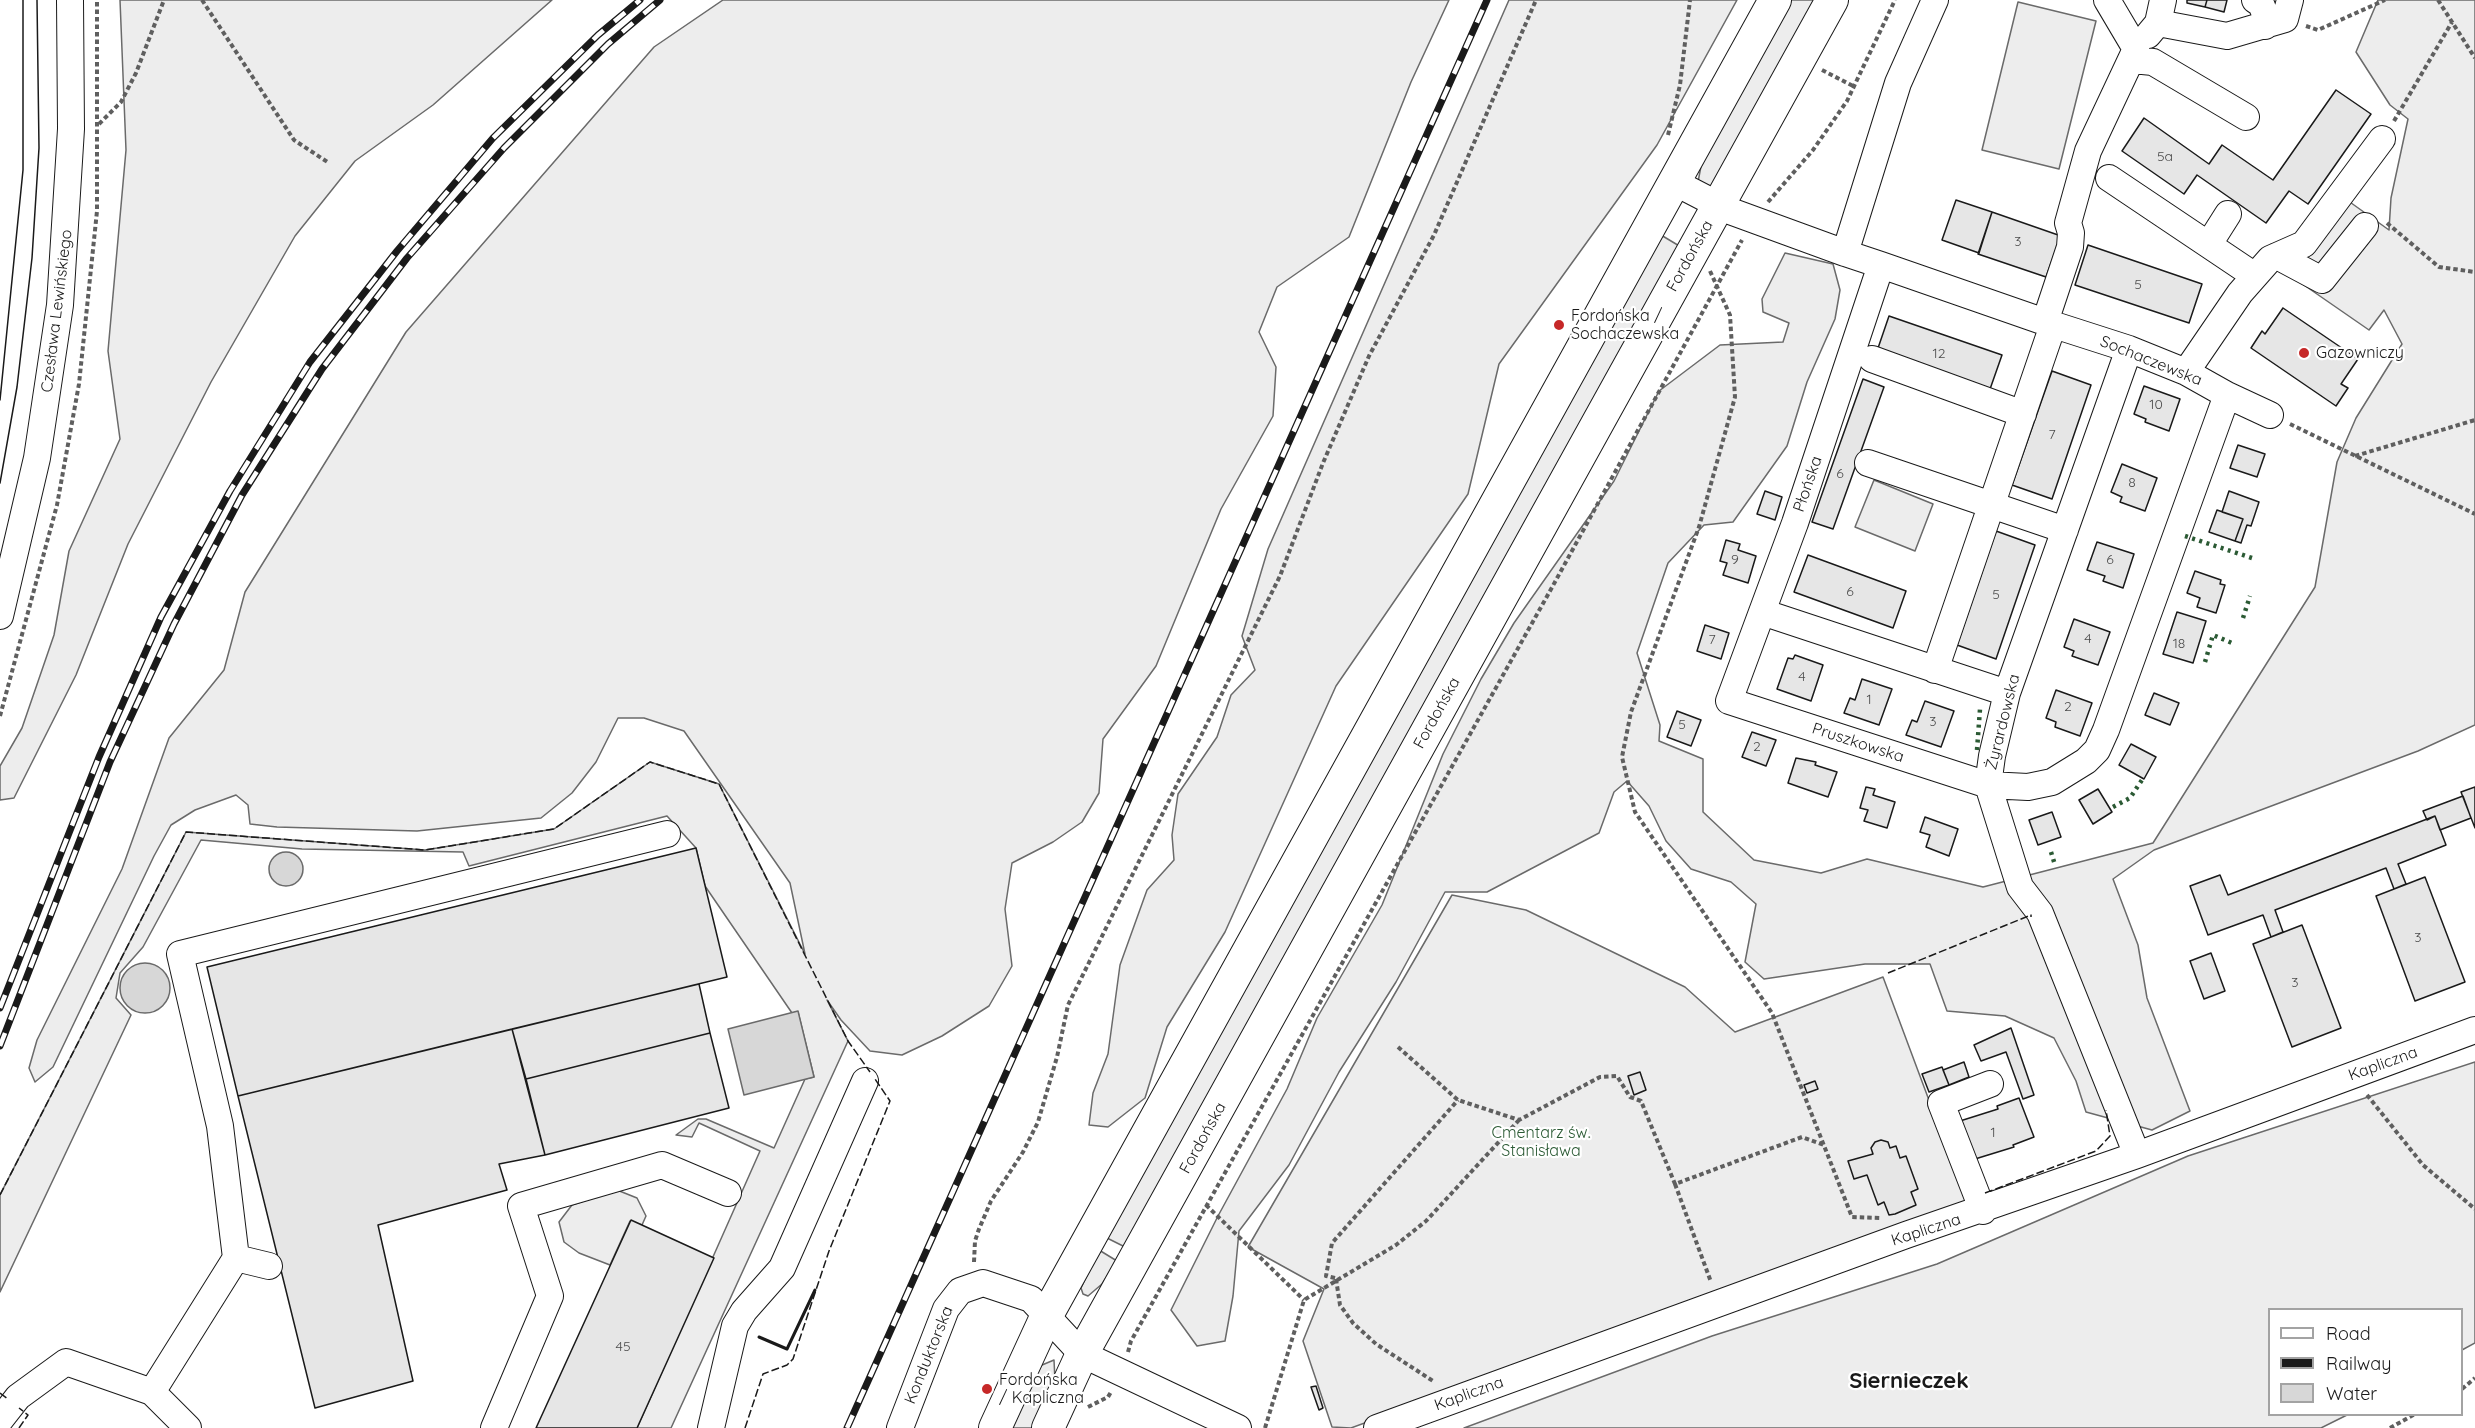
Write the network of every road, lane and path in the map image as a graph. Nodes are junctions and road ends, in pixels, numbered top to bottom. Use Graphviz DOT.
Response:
graph roads {
  1 [pos="70,0"];
  2 [pos="164,0"];
  3 [pos="202,0"];
  4 [pos="1536,0"];
  5 [pos="1690,0"];
  6 [pos="1775,0"];
  7 [pos="1832,0"];
  8 [pos="1895,0"];
  9 [pos="1935,0"];
  10 [pos="2107,0"];
  11 [pos="2255,0"];
  12 [pos="2385,0"];
  13 [pos="2438,0"];
  14 [pos="2161,12"];
  15 [pos="2280,15"];
  16 [pos="2452,22"];
  17 [pos="2134,55"];
  18 [pos="2475,58"];
  19 [pos="1821,70"];
  20 [pos="1855,87"];
  21 [pos="2246,117"];
  22 [pos="71,129"];
  23 [pos="2382,139"];
  24 [pos="1666,141"];
  25 [pos="329,163"];
  26 [pos="2109,178"];
  27 [pos="1674,182"];
  28 [pos="1719,205"];
  29 [pos="2228,214"];
  30 [pos="1753,219"];
  31 [pos="2373,221"];
  32 [pos="2209,244"];
  33 [pos="1845,253"];
  34 [pos="2277,256"];
  35 [pos="1707,264"];
  36 [pos="1881,265"];
  37 [pos="2475,272"];
  38 [pos="2255,276"];
  39 [pos="1718,285"];
  40 [pos="2049,324"];
  41 [pos="2129,349"];
  42 [pos="1872,359"];
  43 [pos="2186,372"];
  44 [pos="2227,395"];
  45 [pos="2023,414"];
  46 [pos="2270,415"];
  47 [pos="2475,420"];
  48 [pos="2354,456"];
  49 [pos="1868,464"];
  50 [pos="1992,505"];
  51 [pos="2475,514"];
  52 [pos="2065,530"];
  53 [pos="1762,612"];
  54 [pos="0,616"];
  55 [pos="1935,670"];
  56 [pos="2007,693"];
  57 [pos="1729,701"];
  58 [pos="1988,785"];
  59 [pos="667,834"];
  60 [pos="2475,1030"];
  61 [pos="1398,1047"];
  62 [pos="2351,1076"];
  63 [pos="865,1081"];
  64 [pos="1990,1084"];
  65 [pos="1458,1100"];
  66 [pos="1520,1120"];
  67 [pos="1825,1145"];
  68 [pos="2137,1155"];
  69 [pos="1675,1184"];
  70 [pos="728,1193"];
  71 [pos="1206,1205"];
  72 [pos="2475,1209"];
  73 [pos="1983,1211"];
  74 [pos="1878,1223"];
  75 [pos="236,1258"];
  76 [pos="269,1266"];
  77 [pos="1722,1277"];
  78 [pos="1336,1279"];
  79 [pos="975,1284"];
  80 [pos="1700,1285"];
  81 [pos="1715,1292"];
  82 [pos="1304,1300"];
  83 [pos="1047,1315"];
  84 [pos="1082,1354"];
  85 [pos="1122,1373"];
  86 [pos="2475,1378"];
  87 [pos="1441,1380"];
  88 [pos="2463,1388"];
  89 [pos="152,1392"];
  90 [pos="1084,1410"];
  91 [pos="2411,1416"];
  92 [pos="0,1420"];
  93 [pos="188,1428"];
  94 [pos="494,1428"];
  95 [pos="711,1428"];
  96 [pos="900,1428"];
  97 [pos="995,1428"];
  98 [pos="1048,1428"];
  99 [pos="1238,1428"];
  100 [pos="1265,1428"];
  101 [pos="1377,1428"];
  102 [pos="2390,1428"];
  1 -- 22 [label="street, Czesława Lewińskiego"];
  2 -- 22 [label="path"];
  3 -- 25 [label="path"];
  4 -- 79 [label="path"];
  5 -- 24 [label="path"];
  6 -- 27 [label="main road"];
  7 -- 28 [label="main road, Fordońska"];
  8 -- 20 [label="path"];
  9 -- 33 [label="street"];
  10 -- 17 [label="street"];
  11 -- 15 [label="street"];
  12 -- 15 [label="path"];
  13 -- 16 [label="path"];
  14 -- 15 [label="street"];
  14 -- 17 [label="street"];
  16 -- 18 [label="path"];
  16 -- 23 [label="path"];
  17 -- 21 [label="street"];
  17 -- 40 [label="street"];
  19 -- 20 [label="path"];
  20 -- 30 [label="path"];
  22 -- 54 [label="street, Czesława Lewińskiego"];
  23 -- 34 [label="street"];
  26 -- 32 [label="street"];
  27 -- 28 [label="street, Sochaczewska"];
  27 -- 83 [label="main road"];
  28 -- 30 [label="street, Sochaczewska"];
  28 -- 84 [label="main road, Fordońska"];
  29 -- 32 [label="street"];
  30 -- 33 [label="street, Sochaczewska"];
  30 -- 39 [label="path"];
  31 -- 34 [label="street"];
  31 -- 37 [label="path"];
  32 -- 38 [label="street"];
  33 -- 36 [label="street, Sochaczewska"];
  34 -- 38 [label="street"];
  35 -- 39 [label="path"];
  36 -- 40 [label="street, Sochaczewska"];
  36 -- 53 [label="street, Płońska"];
  38 -- 43 [label="street"];
  39 -- 67 [label="path"];
  39 -- 71 [label="path"];
  40 -- 41 [label="street, Sochaczewska"];
  40 -- 45 [label="street"];
  41 -- 43 [label="street, Sochaczewska"];
  41 -- 52 [label="street, Żyrardowska"];
  42 -- 45 [label="street"];
  43 -- 44 [label="street, Sochaczewska"];
  44 -- 46 [label="street, Sochaczewska"];
  44 -- 58 [label="street"];
  45 -- 50 [label="street"];
  46 -- 48 [label="path"];
  47 -- 48 [label="path"];
  48 -- 51 [label="path"];
  49 -- 50 [label="street"];
  50 -- 52 [label="street"];
  50 -- 55 [label="street"];
  52 -- 56 [label="street, Żyrardowska"];
  53 -- 55 [label="street"];
  53 -- 57 [label="street, Płońska"];
  55 -- 56 [label="street"];
  56 -- 58 [label="street, Żyrardowska"];
  57 -- 58 [label="street, Pruszkowska"];
  58 -- 68 [label="street, Żyrardowska"];
  59 -- 75 [label="street"];
  60 -- 62 [label="street, Kapliczna"];
  61 -- 65 [label="path"];
  62 -- 68 [label="street, Kapliczna"];
  62 -- 72 [label="path"];
  63 -- 95 [label="street"];
  64 -- 73 [label="street"];
  65 -- 66 [label="path"];
  65 -- 78 [label="path"];
  66 -- 69 [label="path"];
  66 -- 78 [label="path"];
  67 -- 69 [label="path"];
  67 -- 74 [label="path"];
  68 -- 73 [label="street, Kapliczna"];
  69 -- 81 [label="path"];
  70 -- 94 [label="street"];
  71 -- 82 [label="path"];
  71 -- 85 [label="path"];
  73 -- 81 [label="street, Kapliczna"];
  75 -- 76 [label="street"];
  75 -- 89 [label="street"];
  77 -- 81 [label="path"];
  78 -- 82 [label="path"];
  78 -- 87 [label="path"];
  79 -- 83 [label="street"];
  79 -- 96 [label="street, Konduktorska"];
  80 -- 81 [label="path"];
  81 -- 101 [label="street, Kapliczna"];
  82 -- 100 [label="path"];
  83 -- 84 [label="street"];
  83 -- 97 [label="main road"];
  84 -- 85 [label="street"];
  84 -- 98 [label="main road, Fordońska"];
  85 -- 90 [label="path"];
  85 -- 99 [label="street"];
  86 -- 88 [label="path"];
  89 -- 92 [label="street"];
  89 -- 93 [label="street"];
  91 -- 102 [label="path"];
}
